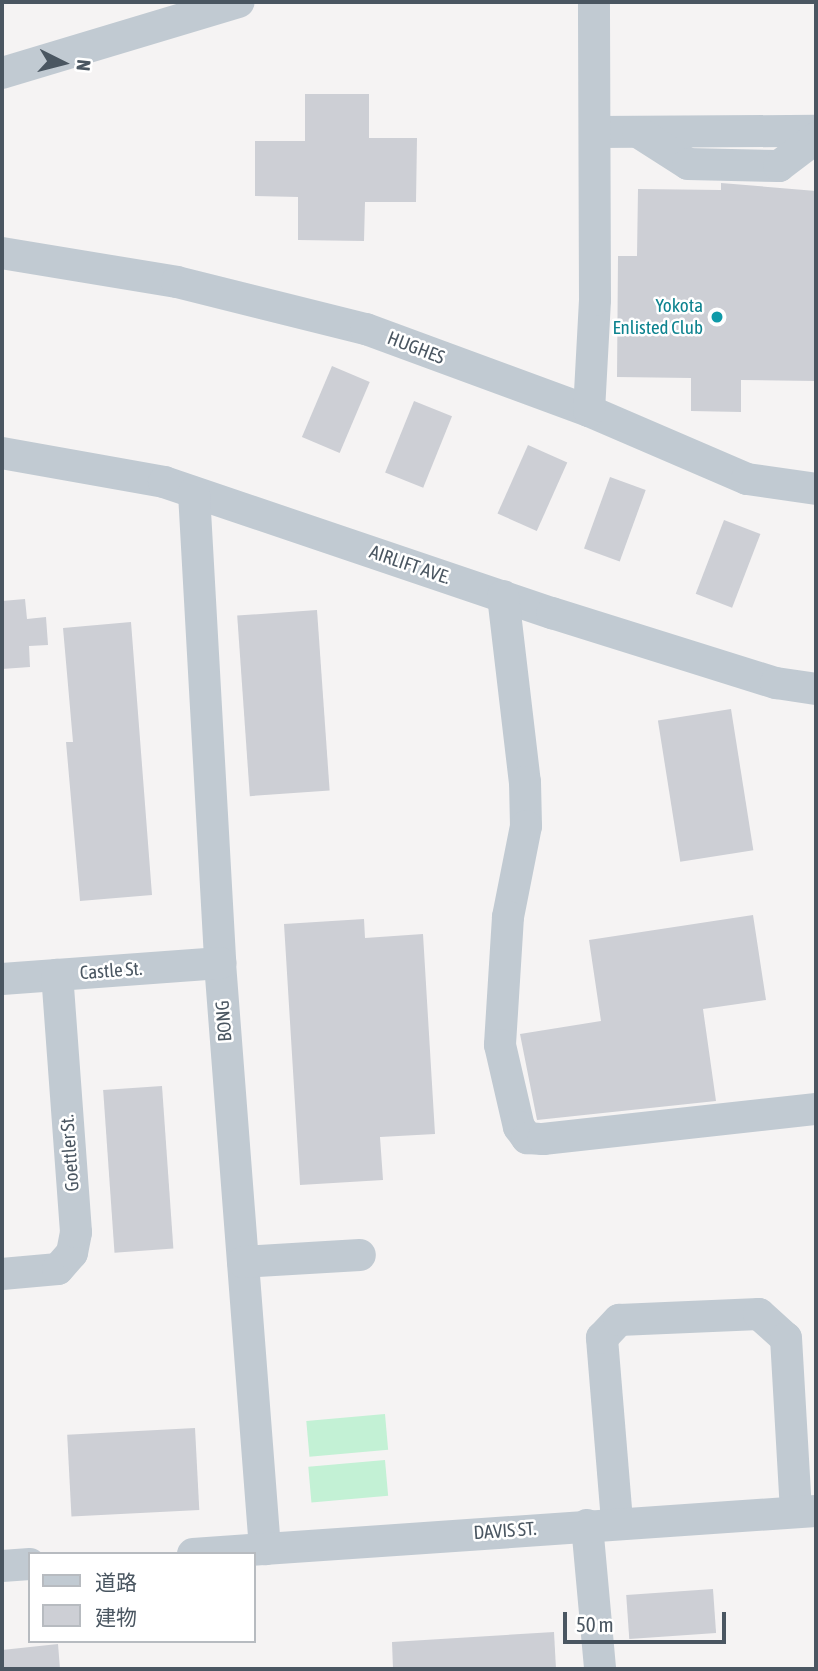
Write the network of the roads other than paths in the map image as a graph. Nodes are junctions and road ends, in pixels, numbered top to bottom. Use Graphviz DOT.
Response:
graph roads {
  1 [pos="239,2"];
  2 [pos="594,2"];
  3 [pos="2,73"];
  4 [pos="816,131"];
  5 [pos="595,132"];
  6 [pos="638,132"];
  7 [pos="816,138"];
  8 [pos="2,253"];
  9 [pos="589,411"];
  10 [pos="2,453"];
  11 [pos="816,489"];
  12 [pos="194,493"];
  13 [pos="503,596"];
  14 [pos="816,689"];
  15 [pos="220,963"];
  16 [pos="57,975"];
  17 [pos="2,978"];
  18 [pos="816,1109"];
  19 [pos="360,1255"];
  20 [pos="243,1262"];
  21 [pos="2,1274"];
  22 [pos="806,1511"];
  23 [pos="602,1523"];
  24 [pos="265,1549"];
  25 [pos="222,1552"];
  26 [pos="28,1564"];
  27 [pos="2,1566"];
  28 [pos="600,1669"];
  1 -- 3 [label="street"];
  2 -- 5 [label="street"];
  4 -- 6 [label="street"];
  5 -- 6 [label="street"];
  5 -- 9 [label="street"];
  6 -- 7 [label="street"];
  8 -- 9 [label="street, HUGHES"];
  9 -- 11 [label="street, HUGHES"];
  10 -- 12 [label="street, AIRLIFT AVE."];
  12 -- 13 [label="street, AIRLIFT AVE."];
  12 -- 15 [label="street, BONG"];
  13 -- 14 [label="street, AIRLIFT AVE."];
  13 -- 18 [label="street"];
  15 -- 16 [label="street, Castle St."];
  15 -- 20 [label="street, BONG"];
  16 -- 17 [label="street, Castle St."];
  16 -- 21 [label="street, Goettler St."];
  19 -- 20 [label="street"];
  20 -- 24 [label="street, BONG"];
  22 -- 23 [label="street, DAVIS ST."];
  22 -- 23 [label="street"];
  23 -- 24 [label="street, DAVIS ST."];
  23 -- 28 [label="street"];
  24 -- 25 [label="street, DAVIS ST."];
  26 -- 27 [label="street"];
}
